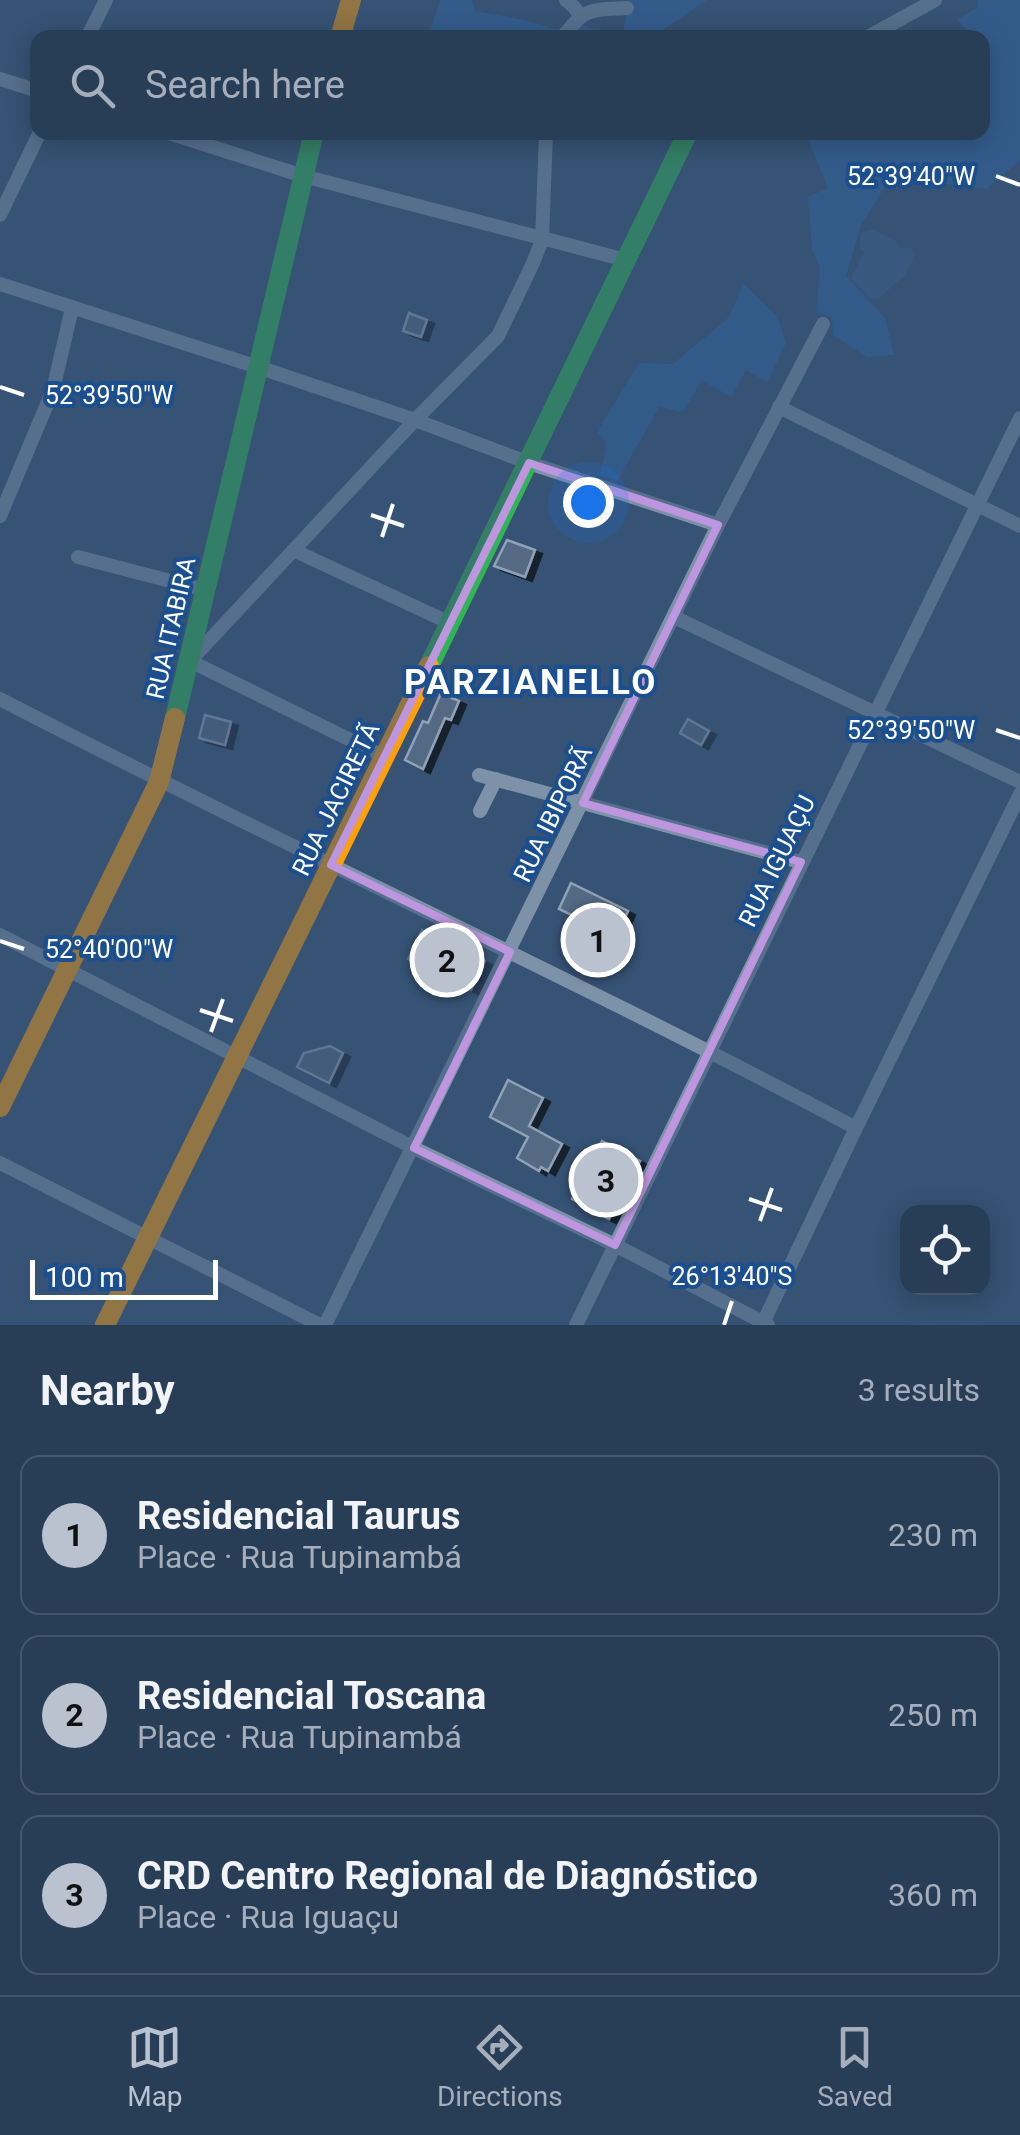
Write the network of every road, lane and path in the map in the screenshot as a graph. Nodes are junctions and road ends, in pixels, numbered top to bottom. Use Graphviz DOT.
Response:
graph roads {
  1 [pos="106,0"];
  2 [pos="350,0"];
  3 [pos="566,0"];
  4 [pos="935,0"];
  5 [pos="627,8"];
  6 [pos="580,15"];
  7 [pos="91,30"];
  8 [pos="342,30"];
  9 [pos="568,30"];
  10 [pos="881,30"];
  11 [pos="0,79"];
  12 [pos="30,88"];
  13 [pos="36,140"];
  14 [pos="191,140"];
  15 [pos="312,140"];
  16 [pos="546,140"];
  17 [pos="684,140"];
  18 [pos="302,176"];
  19 [pos="0,215"];
  20 [pos="542,240"];
  21 [pos="626,260"];
  22 [pos="0,284"];
  23 [pos="72,308"];
  24 [pos="823,324"];
  25 [pos="258,366"];
  26 [pos="779,407"];
  27 [pos="1020,418"];
  28 [pos="416,420"];
  29 [pos="529,463"];
  30 [pos="977,505"];
  31 [pos="0,516"];
  32 [pos="718,525"];
  33 [pos="1020,526"];
  34 [pos="294,550"];
  35 [pos="78,558"];
  36 [pos="205,590"];
  37 [pos="674,617"];
  38 [pos="450,623"];
  39 [pos="190,660"];
  40 [pos="0,699"];
  41 [pos="876,713"];
  42 [pos="384,756"];
  43 [pos="479,775"];
  44 [pos="496,779"];
  45 [pos="159,782"];
  46 [pos="1020,782"];
  47 [pos="1020,794"];
  48 [pos="583,803"];
  49 [pos="480,811"];
  50 [pos="801,862"];
  51 [pos="331,865"];
  52 [pos="0,936"];
  53 [pos="510,952"];
  54 [pos="68,969"];
  55 [pos="710,1050"];
  56 [pos="237,1058"];
  57 [pos="0,1107"];
  58 [pos="856,1128"];
  59 [pos="414,1148"];
  60 [pos="0,1163"];
  61 [pos="147,1237"];
  62 [pos="615,1246"];
  63 [pos="764,1324"];
  64 [pos="104,1325"];
  65 [pos="322,1325"];
  66 [pos="576,1325"];
  1 -- 7 [label="street"];
  2 -- 8 [label="street"];
  3 -- 6 [label="street"];
  4 -- 10 [label="street"];
  5 -- 6 [label="street"];
  6 -- 9 [label="street"];
  11 -- 12 [label="street"];
  13 -- 19 [label="street"];
  14 -- 18 [label="street"];
  15 -- 18 [label="street, RUA ITABIRA"];
  16 -- 20 [label="street"];
  17 -- 21 [label="street, RUA JACIRETÃ"];
  18 -- 20 [label="street"];
  18 -- 25 [label="street, RUA ITABIRA"];
  20 -- 21 [label="street"];
  20 -- 28 [label="street"];
  21 -- 29 [label="street, RUA JACIRETÃ"];
  22 -- 23 [label="street"];
  23 -- 25 [label="street"];
  23 -- 31 [label="street"];
  24 -- 26 [label="street, RUA IBIPORÃ"];
  25 -- 28 [label="street"];
  25 -- 36 [label="street, RUA ITABIRA"];
  26 -- 30 [label="street"];
  26 -- 32 [label="street, RUA IBIPORÃ"];
  27 -- 30 [label="street, RUA IGUAÇU"];
  28 -- 29 [label="street"];
  28 -- 34 [label="street"];
  29 -- 32 [label="street"];
  29 -- 38 [label="street, RUA JACIRETÃ"];
  30 -- 33 [label="street"];
  30 -- 41 [label="street, RUA IGUAÇU"];
  32 -- 37 [label="street, RUA IBIPORÃ"];
  34 -- 38 [label="street"];
  34 -- 39 [label="street"];
  35 -- 36 [label="street"];
  36 -- 39 [label="street, RUA ITABIRA"];
  37 -- 41 [label="street"];
  37 -- 48 [label="street, RUA IBIPORÃ"];
  38 -- 42 [label="street, RUA JACIRETÃ"];
  39 -- 42 [label="street"];
  39 -- 45 [label="street, RUA ITABIRA"];
  40 -- 45 [label="street"];
  41 -- 46 [label="street"];
  41 -- 50 [label="street, RUA IGUAÇU"];
  42 -- 51 [label="street, RUA JACIRETÃ"];
  43 -- 44 [label="street"];
  44 -- 48 [label="street"];
  44 -- 49 [label="street"];
  45 -- 51 [label="street"];
  45 -- 54 [label="street, RUA ITABIRA"];
  47 -- 58 [label="street"];
  48 -- 50 [label="street"];
  48 -- 53 [label="street, RUA IBIPORÃ"];
  50 -- 55 [label="street, RUA IGUAÇU"];
  51 -- 53 [label="street"];
  51 -- 56 [label="street, RUA JACIRETÃ"];
  52 -- 54 [label="street"];
  53 -- 55 [label="street"];
  53 -- 59 [label="street, RUA IBIPORÃ"];
  54 -- 56 [label="street"];
  54 -- 57 [label="street, RUA ITABIRA"];
  55 -- 58 [label="street"];
  55 -- 62 [label="street, RUA IGUAÇU"];
  56 -- 59 [label="street"];
  56 -- 61 [label="street, RUA JACIRETÃ"];
  58 -- 63 [label="street"];
  59 -- 62 [label="street"];
  59 -- 65 [label="street, RUA IBIPORÃ"];
  60 -- 61 [label="street"];
  61 -- 64 [label="street, RUA JACIRETÃ"];
  61 -- 65 [label="street"];
  62 -- 63 [label="street"];
  62 -- 66 [label="street, RUA IGUAÇU"];
}
